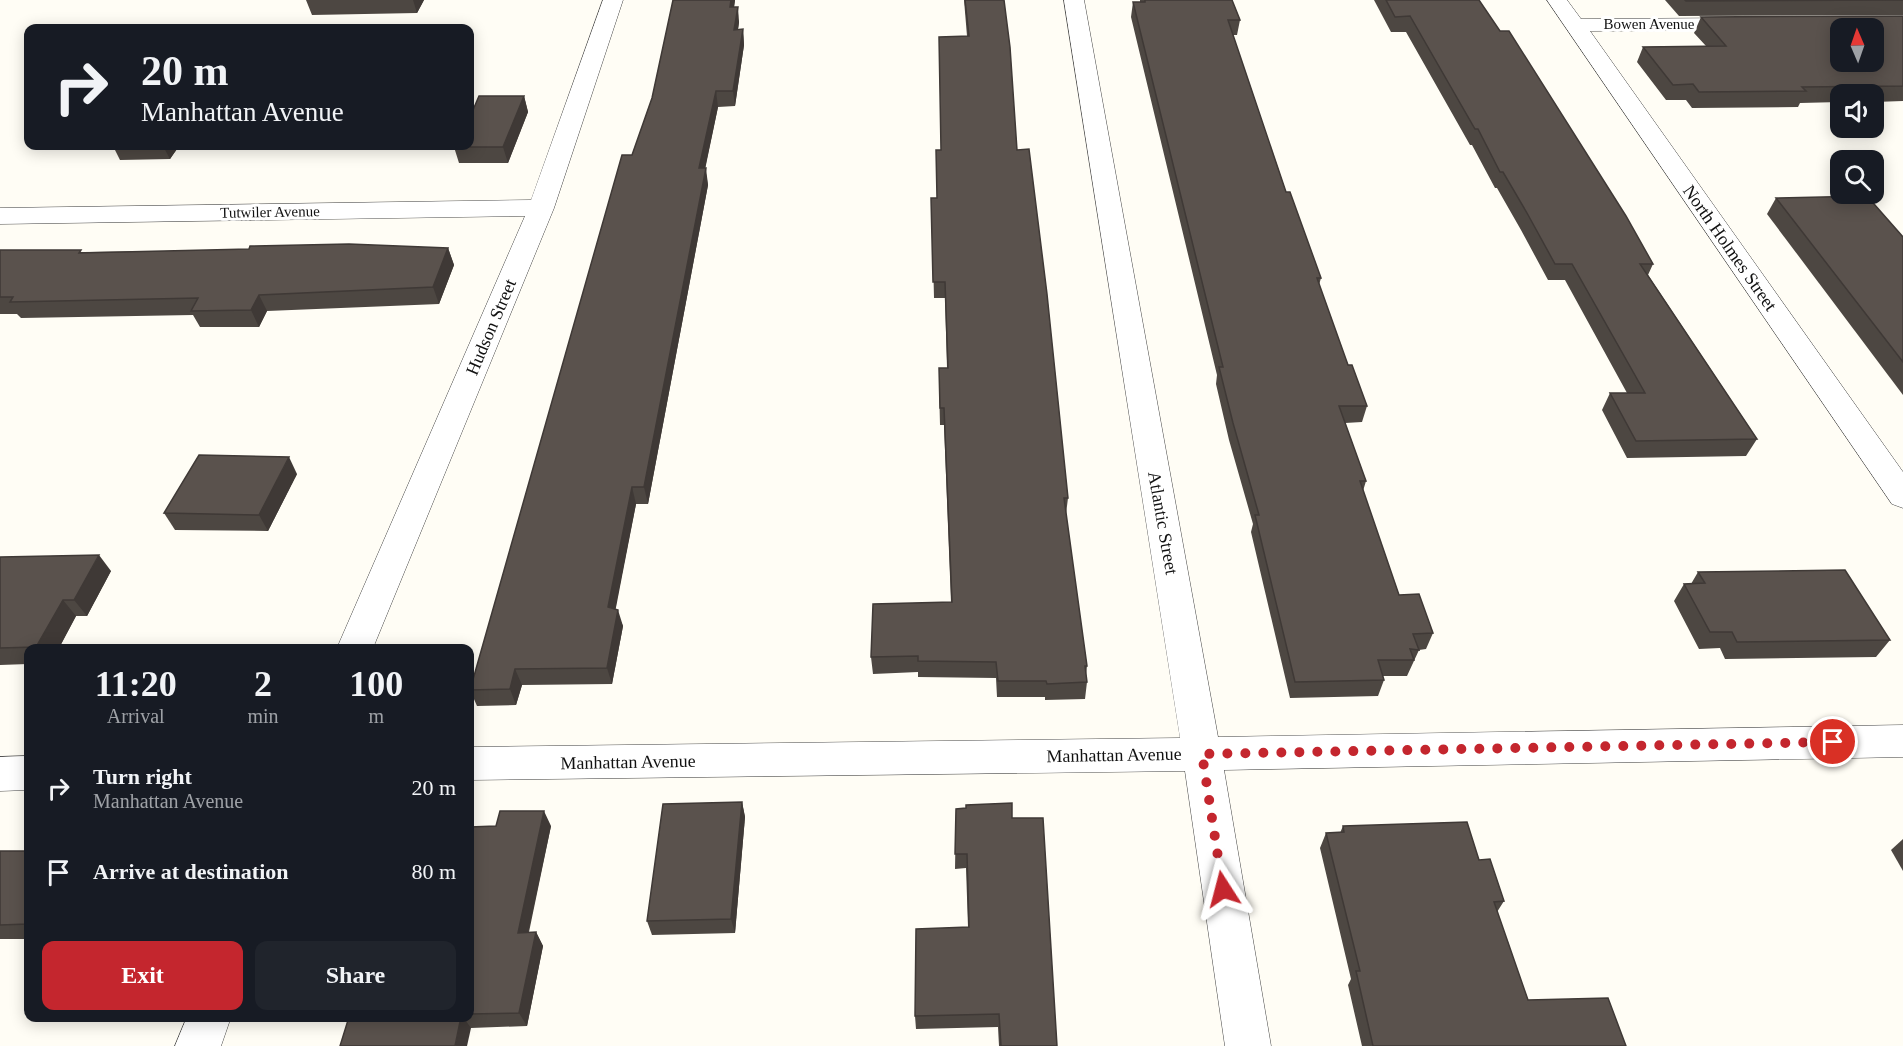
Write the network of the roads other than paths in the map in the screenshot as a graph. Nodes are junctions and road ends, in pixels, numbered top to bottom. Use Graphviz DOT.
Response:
graph roads {
  1 [pos="613,0"];
  2 [pos="1074,0"];
  3 [pos="1557,0"];
  4 [pos="1762,24"];
  5 [pos="1575,25"];
  6 [pos="541,208"];
  7 [pos="0,216"];
  8 [pos="1899,484"];
  9 [pos="357,644"];
  10 [pos="1903,741"];
  11 [pos="1202,754"];
  12 [pos="474,764"];
  13 [pos="24,773"];
  14 [pos="0,774"];
  15 [pos="207,1022"];
  16 [pos="198,1046"];
  17 [pos="1248,1046"];
  1 -- 6 [label="street, Hudson Street"];
  2 -- 11 [label="street, Atlantic Street"];
  3 -- 5 [label="street, North Holmes Street"];
  4 -- 5 [label="street, Bowen Avenue"];
  5 -- 8 [label="street, North Holmes Street"];
  6 -- 7 [label="street, Tutwiler Avenue"];
  6 -- 9 [label="street, Hudson Street"];
  10 -- 11 [label="street, Manhattan Avenue"];
  11 -- 12 [label="street, Manhattan Avenue"];
  11 -- 17 [label="street, Atlantic Street"];
  13 -- 14 [label="street"];
  15 -- 16 [label="street"];
}
